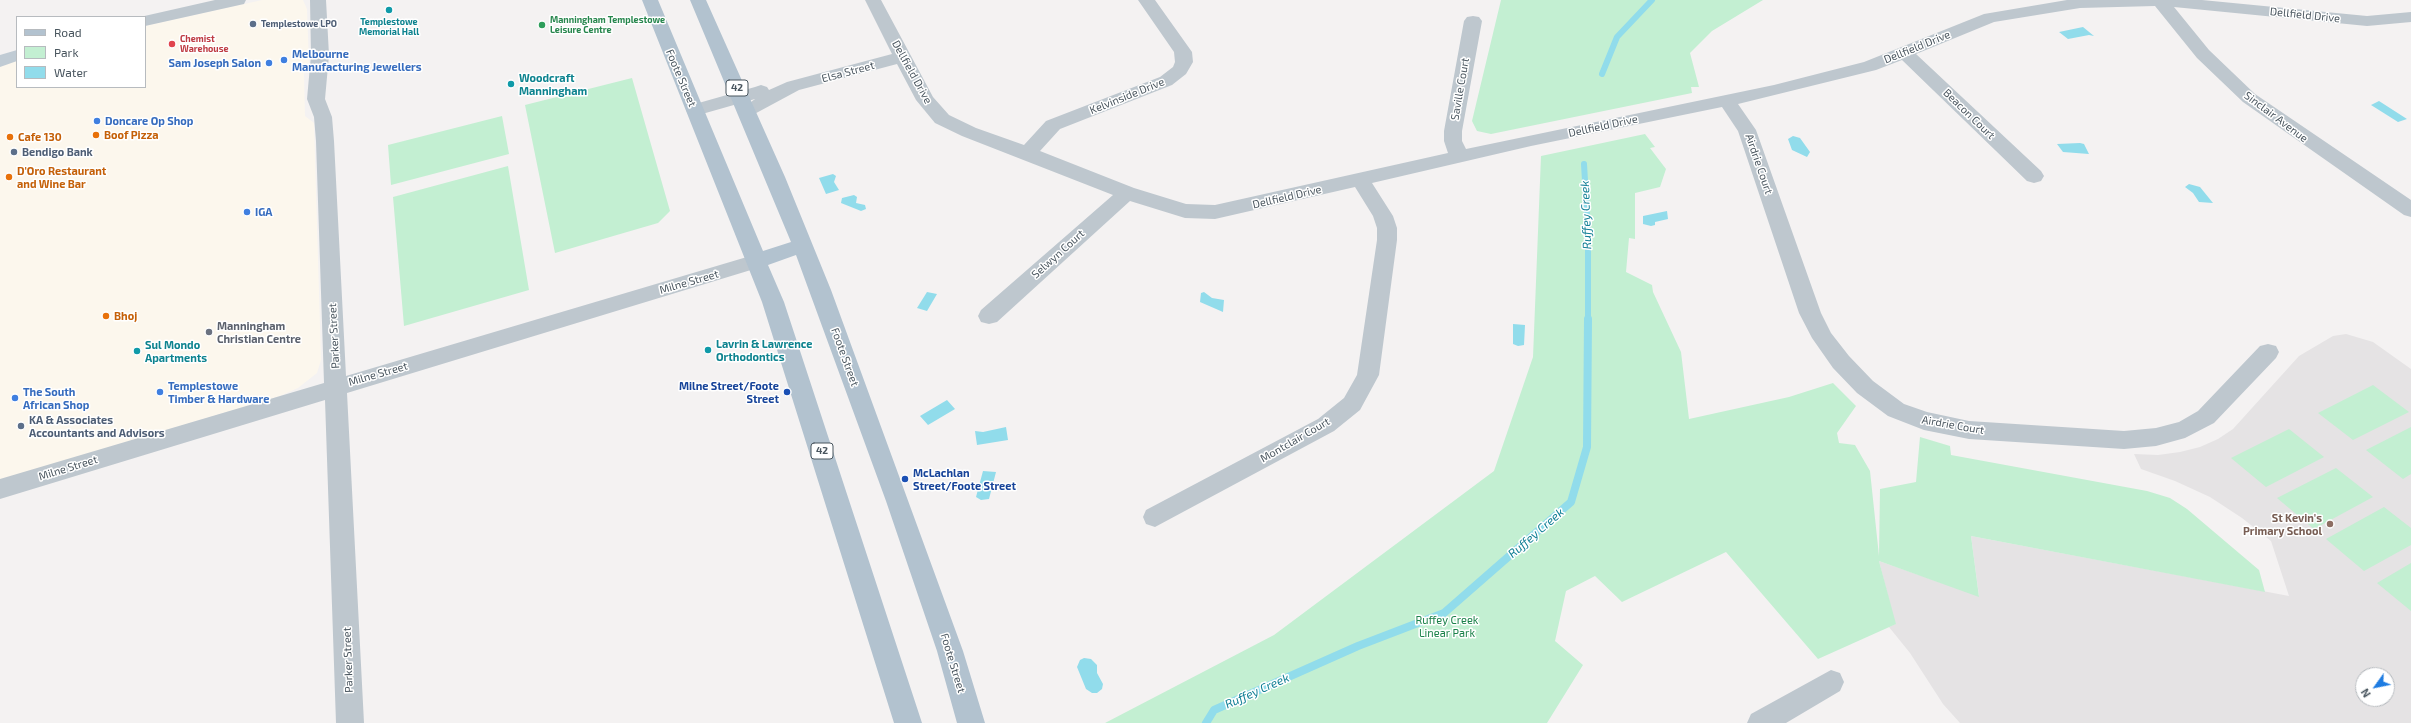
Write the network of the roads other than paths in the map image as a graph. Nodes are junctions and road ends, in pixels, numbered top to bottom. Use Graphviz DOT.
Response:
graph roads {
  1 [pos="238,0"];
  2 [pos="318,0"];
  3 [pos="650,0"];
  4 [pos="698,0"];
  5 [pos="873,0"];
  6 [pos="1146,0"];
  7 [pos="2160,1"];
  8 [pos="2411,17"];
  9 [pos="146,21"];
  10 [pos="1473,21"];
  11 [pos="16,47"];
  12 [pos="0,50"];
  13 [pos="1904,52"];
  14 [pos="16,55"];
  15 [pos="902,57"];
  16 [pos="0,61"];
  17 [pos="1726,100"];
  18 [pos="743,104"];
  19 [pos="695,110"];
  20 [pos="1027,153"];
  21 [pos="1459,156"];
  22 [pos="2034,176"];
  23 [pos="1361,180"];
  24 [pos="1127,193"];
  25 [pos="2411,210"];
  26 [pos="803,245"];
  27 [pos="757,261"];
  28 [pos="990,316"];
  29 [pos="2268,352"];
  30 [pos="336,386"];
  31 [pos="0,489"];
  32 [pos="1155,517"];
  33 [pos="1832,682"];
  34 [pos="350,723"];
  35 [pos="908,723"];
  36 [pos="971,723"];
  37 [pos="1761,723"];
  1 -- 9 [label="street"];
  2 -- 30 [label="street, Parker Street"];
  3 -- 19 [label="main road, Foote Street / 42"];
  4 -- 18 [label="main road, Foote Street / 42"];
  5 -- 15 [label="street, Dellfield Drive"];
  6 -- 20 [label="street, Kelvinside Drive"];
  7 -- 8 [label="street, Dellfield Drive"];
  7 -- 13 [label="street, Dellfield Drive"];
  7 -- 25 [label="street, Sinclair Avenue"];
  10 -- 21 [label="street, Saville Court"];
  11 -- 12 [label="main road"];
  13 -- 17 [label="street, Dellfield Drive"];
  13 -- 22 [label="street, Beacon Court"];
  14 -- 16 [label="main road"];
  15 -- 18 [label="street, Elsa Street"];
  15 -- 20 [label="street, Dellfield Drive"];
  17 -- 21 [label="street, Dellfield Drive"];
  17 -- 29 [label="street, Airdrie Court"];
  18 -- 19 [label="street, Elsa Street"];
  18 -- 26 [label="main road, Foote Street / 42"];
  19 -- 27 [label="main road, Foote Street / 42"];
  20 -- 24 [label="street, Dellfield Drive"];
  21 -- 23 [label="street, Dellfield Drive"];
  23 -- 24 [label="street, Dellfield Drive"];
  23 -- 32 [label="street, Montclair Court"];
  24 -- 28 [label="street, Selwyn Court"];
  26 -- 27 [label="main road"];
  26 -- 36 [label="main road, Foote Street / 42"];
  27 -- 30 [label="street, Milne Street"];
  27 -- 35 [label="main road, Foote Street / 42"];
  30 -- 31 [label="street, Milne Street"];
  30 -- 34 [label="street, Parker Street"];
  33 -- 37 [label="street"];
}
